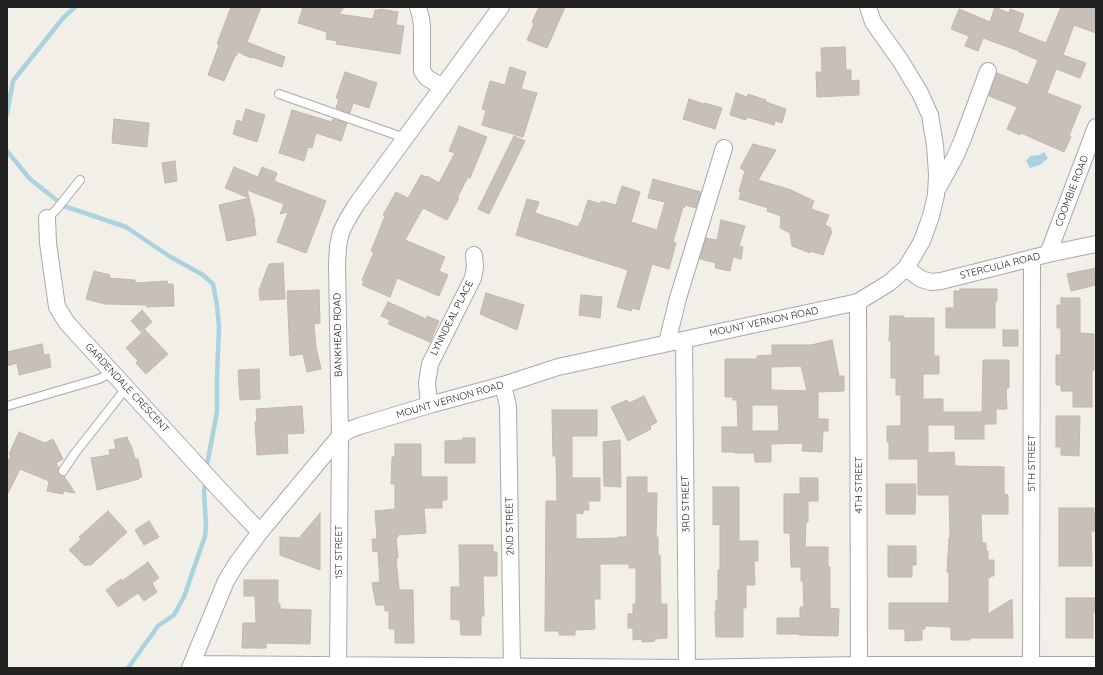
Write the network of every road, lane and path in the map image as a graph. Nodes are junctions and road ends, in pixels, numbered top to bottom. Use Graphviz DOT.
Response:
graph roads {
  1 [pos="418,7"];
  2 [pos="501,7"];
  3 [pos="868,7"];
  4 [pos="988,71"];
  5 [pos="443,87"];
  6 [pos="278,94"];
  7 [pos="1096,127"];
  8 [pos="405,138"];
  9 [pos="724,148"];
  10 [pos="80,180"];
  11 [pos="936,191"];
  12 [pos="51,214"];
  13 [pos="1096,244"];
  14 [pos="1048,254"];
  15 [pos="474,255"];
  16 [pos="1032,258"];
  17 [pos="906,268"];
  18 [pos="858,302"];
  19 [pos="684,340"];
  20 [pos="667,343"];
  21 [pos="113,372"];
  22 [pos="503,385"];
  23 [pos="127,387"];
  24 [pos="429,405"];
  25 [pos="7,406"];
  26 [pos="340,436"];
  27 [pos="62,471"];
  28 [pos="260,532"];
  29 [pos="1096,665"];
  30 [pos="191,666"];
  31 [pos="1031,666"];
  32 [pos="338,667"];
  33 [pos="512,667"];
  34 [pos="859,667"];
  35 [pos="687,668"];
  1 -- 5 [label="street"];
  2 -- 5 [label="street, BANKHEAD ROAD"];
  3 -- 11 [label="street, MOUNT VERNON ROAD"];
  4 -- 11 [label="street"];
  5 -- 8 [label="street, BANKHEAD ROAD"];
  6 -- 8 [label="lane"];
  7 -- 14 [label="street, COOMBIE ROAD"];
  8 -- 26 [label="street, BANKHEAD ROAD"];
  9 -- 20 [label="street"];
  10 -- 12 [label="lane"];
  11 -- 17 [label="street, MOUNT VERNON ROAD"];
  12 -- 21 [label="street, GARDENDALE CRESCENT"];
  13 -- 14 [label="street, STERCULIA ROAD"];
  14 -- 16 [label="street, STERCULIA ROAD"];
  15 -- 24 [label="street, LYNNDEAL PLACE"];
  16 -- 17 [label="street, STERCULIA ROAD"];
  16 -- 31 [label="street, 5TH STREET"];
  17 -- 18 [label="street, MOUNT VERNON ROAD"];
  18 -- 19 [label="street, MOUNT VERNON ROAD"];
  18 -- 34 [label="street, 4TH STREET"];
  19 -- 20 [label="street, MOUNT VERNON ROAD"];
  19 -- 35 [label="street, 3RD STREET"];
  20 -- 22 [label="street, MOUNT VERNON ROAD"];
  21 -- 23 [label="street, GARDENDALE CRESCENT"];
  21 -- 25 [label="lane"];
  22 -- 24 [label="street, MOUNT VERNON ROAD"];
  22 -- 33 [label="street, 2ND STREET"];
  23 -- 27 [label="lane"];
  23 -- 28 [label="street, GARDENDALE CRESCENT"];
  24 -- 26 [label="street, MOUNT VERNON ROAD"];
  26 -- 28 [label="street"];
  26 -- 32 [label="street, 1ST STREET"];
  28 -- 30 [label="street"];
  29 -- 31 [label="street"];
  30 -- 32 [label="street"];
  31 -- 34 [label="street"];
  32 -- 33 [label="street"];
  33 -- 35 [label="street"];
  34 -- 35 [label="street"];
}
